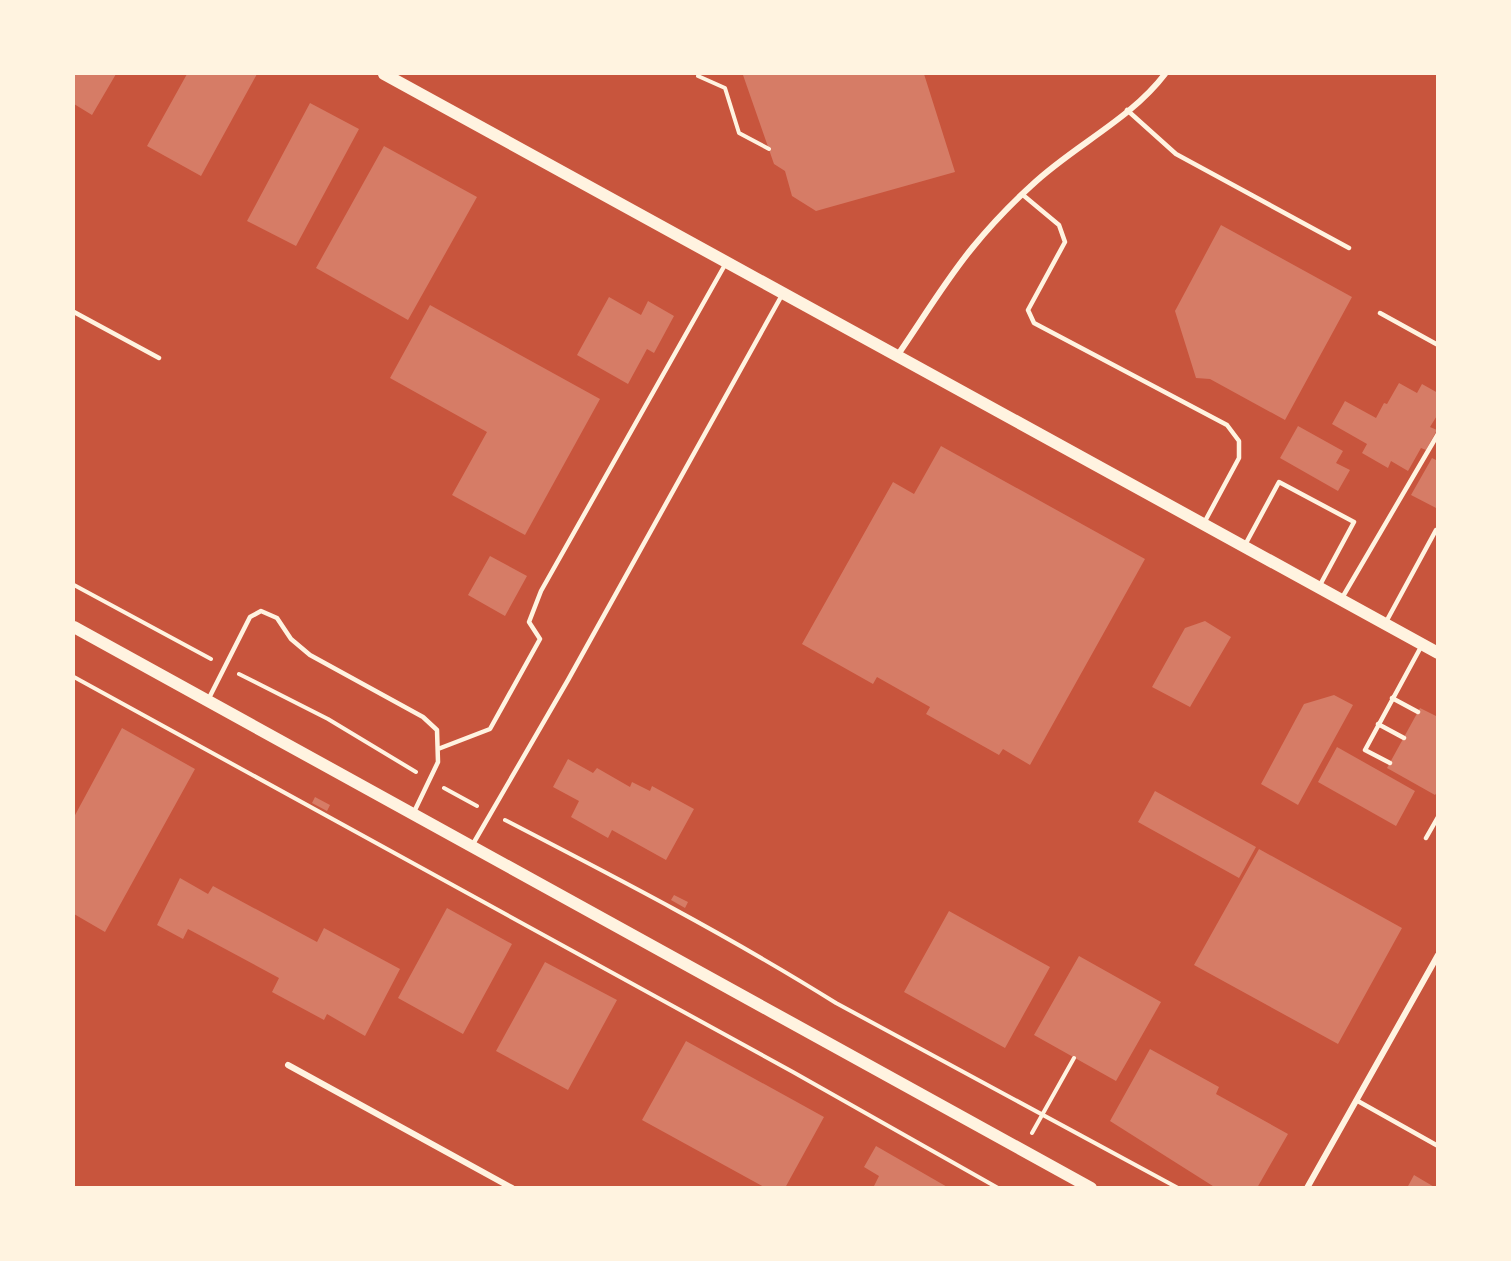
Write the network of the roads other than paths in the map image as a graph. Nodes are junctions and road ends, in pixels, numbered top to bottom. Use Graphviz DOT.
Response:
graph roads {
  1 [pos="384,74"];
  2 [pos="1164,74"];
  3 [pos="1127,111"];
  4 [pos="1023,195"];
  5 [pos="1349,248"];
  6 [pos="726,262"];
  7 [pos="783,293"];
  8 [pos="74,312"];
  9 [pos="1380,313"];
  10 [pos="1437,345"];
  11 [pos="897,356"];
  12 [pos="159,358"];
  13 [pos="1437,434"];
  14 [pos="1203,524"];
  15 [pos="1436,530"];
  16 [pos="1244,547"];
  17 [pos="1318,588"];
  18 [pos="1341,600"];
  19 [pos="1385,624"];
  20 [pos="74,627"];
  21 [pos="1422,645"];
  22 [pos="1437,653"];
  23 [pos="1392,698"];
  24 [pos="207,701"];
  25 [pos="1418,712"];
  26 [pos="1378,724"];
  27 [pos="1404,738"];
  28 [pos="438,749"];
  29 [pos="1390,763"];
  30 [pos="412,814"];
  31 [pos="1437,817"];
  32 [pos="1426,838"];
  33 [pos="472,847"];
  34 [pos="1437,955"];
  35 [pos="288,1065"];
  36 [pos="1356,1100"];
  37 [pos="1437,1146"];
  38 [pos="512,1188"];
  39 [pos="1091,1188"];
  40 [pos="1307,1188"];
  1 -- 6 [label="main road"];
  2 -- 3 [label="street"];
  3 -- 4 [label="street"];
  3 -- 5 [label="lane"];
  4 -- 11 [label="street"];
  4 -- 14 [label="lane"];
  6 -- 7 [label="main road"];
  6 -- 28 [label="lane"];
  7 -- 11 [label="main road"];
  7 -- 33 [label="lane"];
  8 -- 12 [label="lane"];
  9 -- 10 [label="lane"];
  11 -- 14 [label="main road"];
  13 -- 18 [label="lane"];
  14 -- 16 [label="main road"];
  15 -- 19 [label="lane"];
  16 -- 17 [label="main road"];
  16 -- 17 [label="lane"];
  17 -- 18 [label="main road"];
  18 -- 19 [label="main road"];
  19 -- 21 [label="main road"];
  20 -- 24 [label="main road"];
  21 -- 22 [label="main road"];
  21 -- 23 [label="lane"];
  23 -- 25 [label="lane"];
  23 -- 26 [label="lane"];
  24 -- 28 [label="lane"];
  24 -- 30 [label="main road"];
  26 -- 27 [label="lane"];
  26 -- 29 [label="lane"];
  28 -- 30 [label="lane"];
  30 -- 33 [label="main road"];
  31 -- 32 [label="lane"];
  33 -- 39 [label="main road"];
  34 -- 36 [label="street"];
  35 -- 38 [label="street"];
  36 -- 37 [label="lane"];
  36 -- 40 [label="street"];
}
